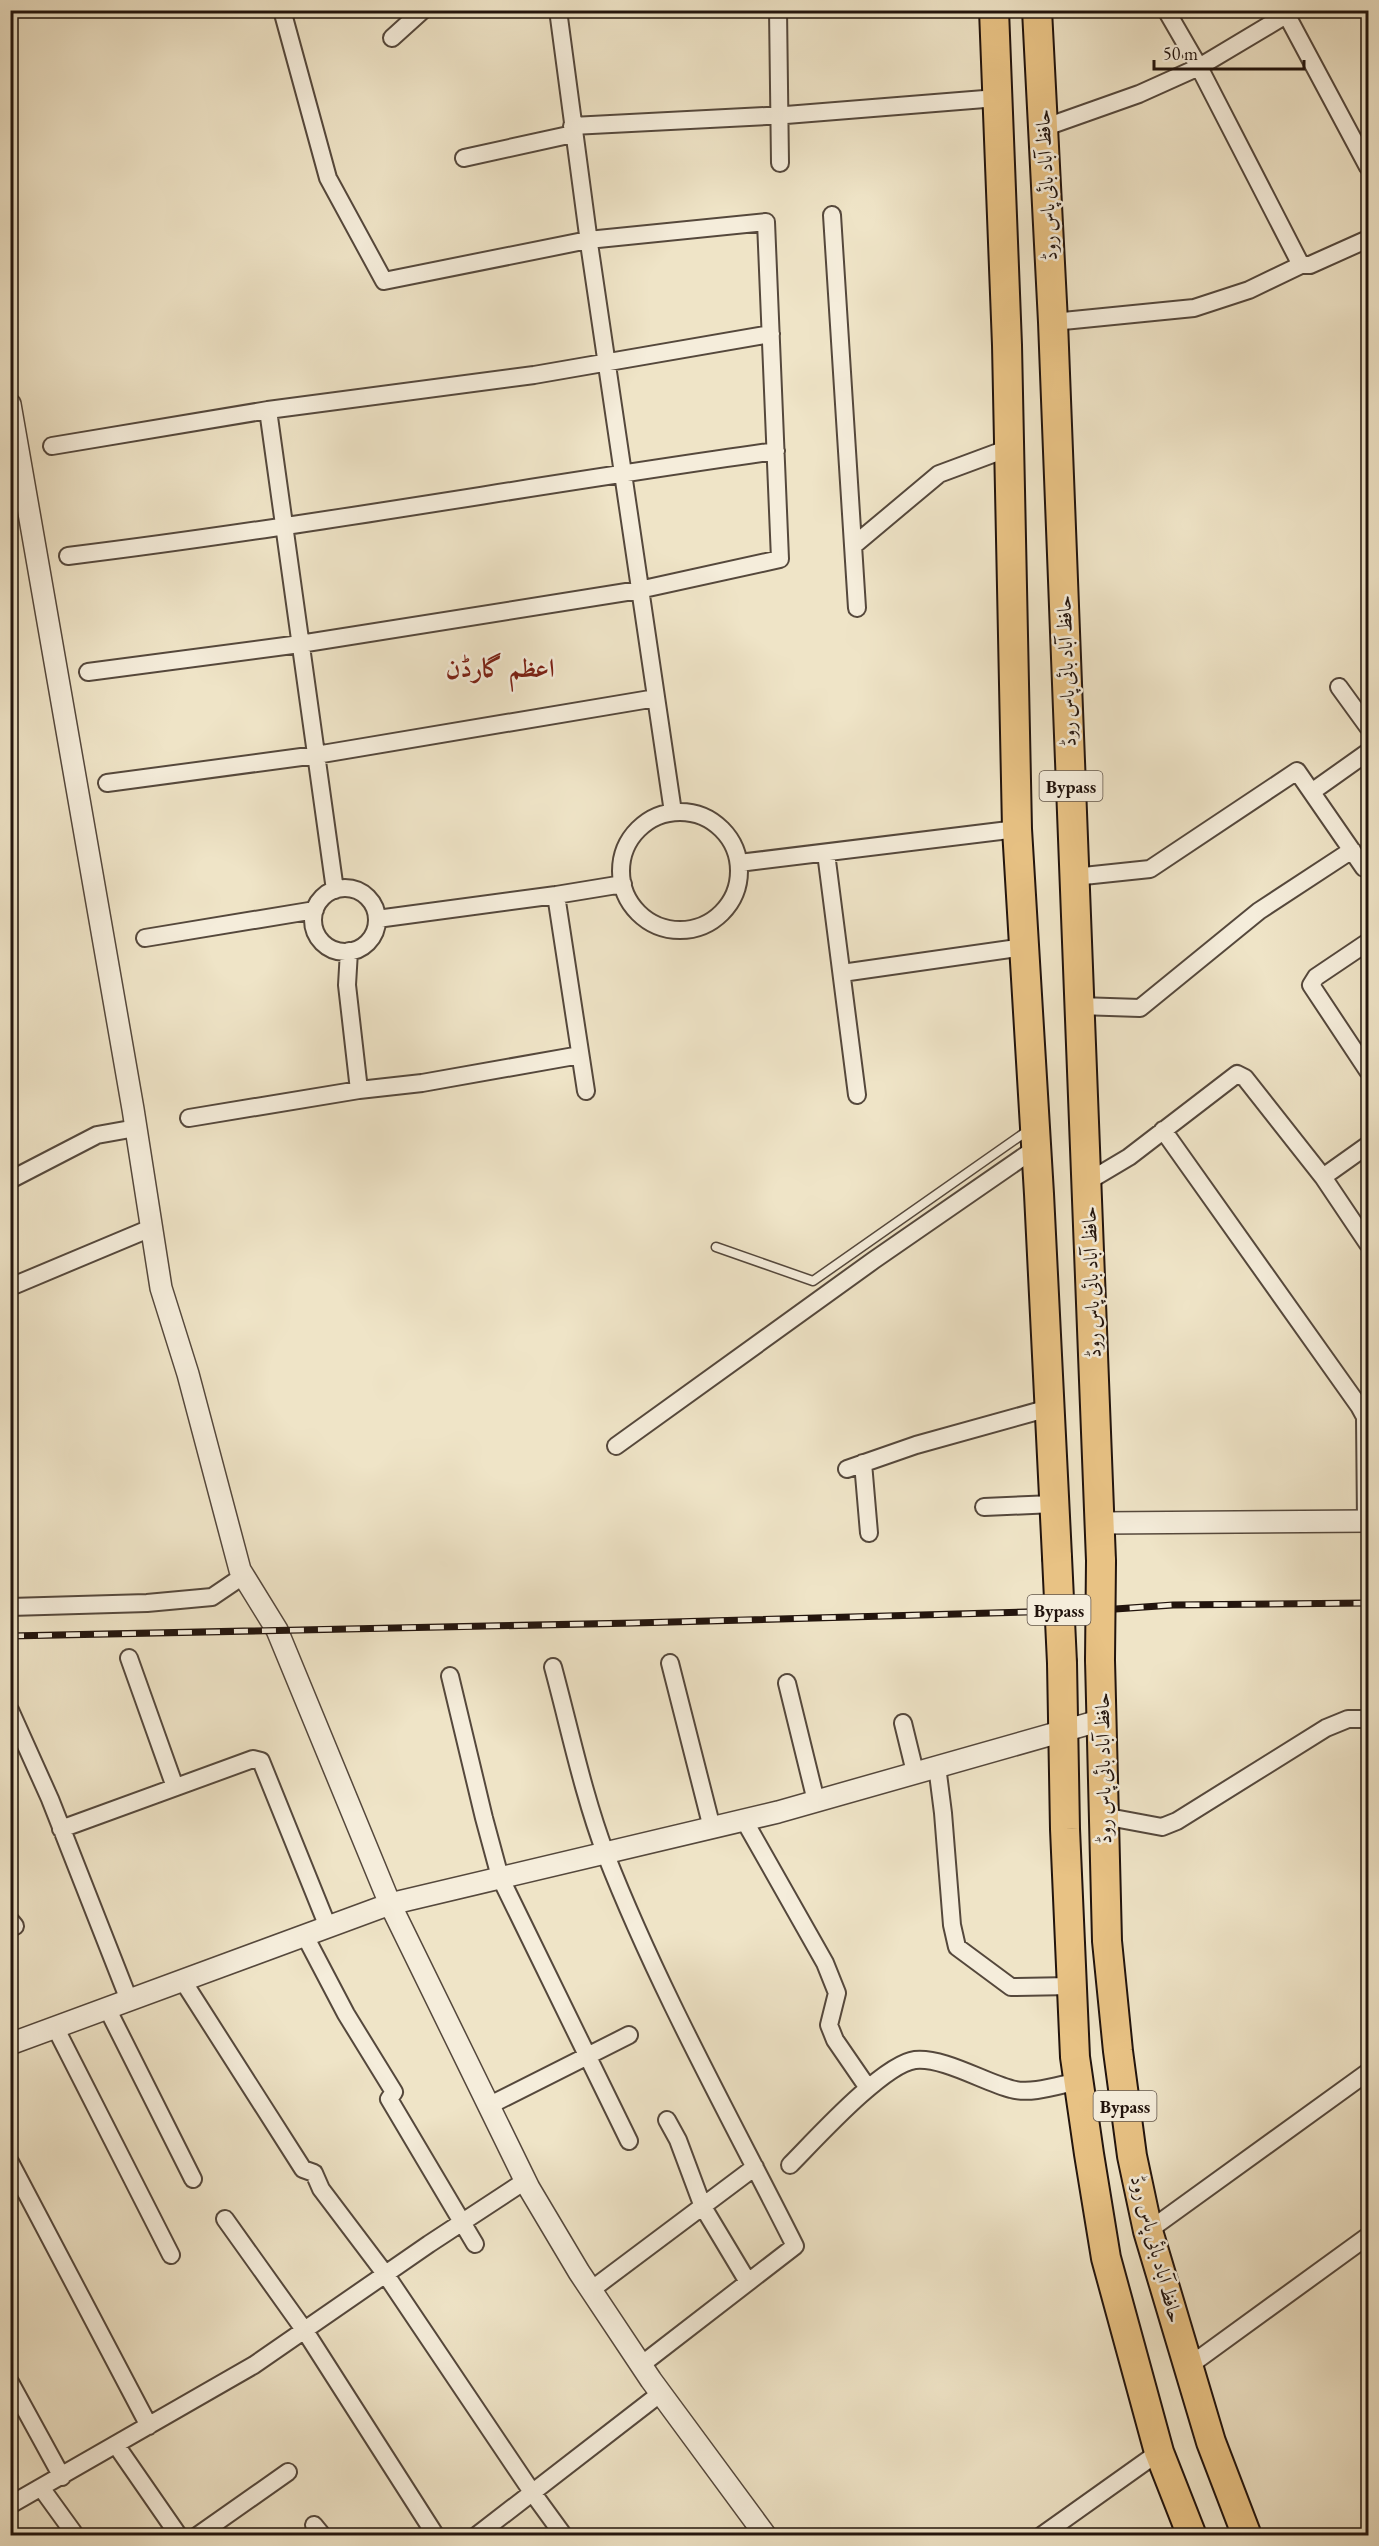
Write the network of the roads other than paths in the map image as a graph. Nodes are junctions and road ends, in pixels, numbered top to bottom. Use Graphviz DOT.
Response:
graph roads {
  1 [pos="282,10"];
  2 [pos="423,10"];
  3 [pos="558,10"];
  4 [pos="778,10"];
  5 [pos="994,10"];
  6 [pos="1037,10"];
  7 [pos="1166,10"];
  8 [pos="1285,13"];
  9 [pos="392,38"];
  10 [pos="1199,67"];
  11 [pos="997,98"];
  12 [pos="779,115"];
  13 [pos="1042,128"];
  14 [pos="573,130"];
  15 [pos="464,158"];
  16 [pos="780,163"];
  17 [pos="1368,167"];
  18 [pos="832,215"];
  19 [pos="1368,239"];
  20 [pos="588,240"];
  21 [pos="1302,265"];
  22 [pos="1053,322"];
  23 [pos="771,334"];
  24 [pos="606,363"];
  25 [pos="10,404"];
  26 [pos="268,410"];
  27 [pos="52,446"];
  28 [pos="1009,448"];
  29 [pos="776,452"];
  30 [pos="623,473"];
  31 [pos="283,526"];
  32 [pos="853,546"];
  33 [pos="68,556"];
  34 [pos="639,590"];
  35 [pos="857,608"];
  36 [pos="300,644"];
  37 [pos="88,672"];
  38 [pos="1339,687"];
  39 [pos="656,698"];
  40 [pos="1368,727"];
  41 [pos="1368,752"];
  42 [pos="316,755"];
  43 [pos="106,783"];
  44 [pos="1313,791"];
  45 [pos="673,812"];
  46 [pos="1017,829"];
  47 [pos="1352,850"];
  48 [pos="826,853"];
  49 [pos="739,863"];
  50 [pos="1364,868"];
  51 [pos="1074,877"];
  52 [pos="623,884"];
  53 [pos="335,890"];
  54 [pos="556,896"];
  55 [pos="315,910"];
  56 [pos="376,919"];
  57 [pos="145,938"];
  58 [pos="1368,942"];
  59 [pos="1024,947"];
  60 [pos="349,951"];
  61 [pos="842,973"];
  62 [pos="1079,1006"];
  63 [pos="580,1055"];
  64 [pos="1368,1071"];
  65 [pos="360,1090"];
  66 [pos="586,1090"];
  67 [pos="857,1095"];
  68 [pos="189,1118"];
  69 [pos="136,1128"];
  70 [pos="1163,1130"];
  71 [pos="1035,1137"];
  72 [pos="1368,1146"];
  73 [pos="1323,1177"];
  74 [pos="10,1180"];
  75 [pos="1087,1182"];
  76 [pos="151,1228"];
  77 [pos="1368,1244"];
  78 [pos="716,1247"];
  79 [pos="15,1285"];
  80 [pos="1049,1408"];
  81 [pos="616,1446"];
  82 [pos="1054,1504"];
  83 [pos="984,1507"];
  84 [pos="1367,1521"];
  85 [pos="1101,1523"];
  86 [pos="869,1533"];
  87 [pos="243,1576"];
  88 [pos="10,1607"];
  89 [pos="129,1658"];
  90 [pos="670,1663"];
  91 [pos="553,1667"];
  92 [pos="450,1676"];
  93 [pos="787,1683"];
  94 [pos="10,1710"];
  95 [pos="1368,1719"];
  96 [pos="1102,1720"];
  97 [pos="903,1723"];
  98 [pos="1063,1732"];
  99 [pos="937,1766"];
  100 [pos="915,1772"];
  101 [pos="175,1787"];
  102 [pos="816,1801"];
  103 [pos="1103,1816"];
  104 [pos="744,1820"];
  105 [pos="712,1828"];
  106 [pos="61,1829"];
  107 [pos="606,1854"];
  108 [pos="500,1877"];
  109 [pos="390,1904"];
  110 [pos="328,1927"];
  111 [pos="305,1936"];
  112 [pos="183,1980"];
  113 [pos="1072,1986"];
  114 [pos="129,2000"];
  115 [pos="107,2008"];
  116 [pos="55,2027"];
  117 [pos="629,2035"];
  118 [pos="10,2044"];
  119 [pos="587,2056"];
  120 [pos="1368,2072"];
  121 [pos="1079,2081"];
  122 [pos="868,2088"];
  123 [pos="488,2106"];
  124 [pos="667,2120"];
  125 [pos="629,2141"];
  126 [pos="10,2162"];
  127 [pos="790,2165"];
  128 [pos="755,2167"];
  129 [pos="193,2179"];
  130 [pos="525,2181"];
  131 [pos="703,2207"];
  132 [pos="225,2219"];
  133 [pos="462,2224"];
  134 [pos="1148,2231"];
  135 [pos="1368,2236"];
  136 [pos="475,2244"];
  137 [pos="171,2255"];
  138 [pos="386,2275"];
  139 [pos="748,2282"];
  140 [pos="591,2290"];
  141 [pos="305,2331"];
  142 [pos="641,2365"];
  143 [pos="1189,2366"];
  144 [pos="10,2382"];
  145 [pos="661,2393"];
  146 [pos="149,2426"];
  147 [pos="116,2445"];
  148 [pos="1159,2452"];
  149 [pos="288,2472"];
  150 [pos="62,2477"];
  151 [pos="42,2489"];
  152 [pos="532,2492"];
  153 [pos="10,2505"];
  154 [pos="76,2535"];
  155 [pos="179,2535"];
  156 [pos="197,2535"];
  157 [pos="436,2535"];
  158 [pos="476,2535"];
  159 [pos="564,2535"];
  160 [pos="766,2535"];
  161 [pos="1041,2535"];
  162 [pos="1192,2535"];
  163 [pos="1247,2535"];
  1 -- 20 [label="street"];
  2 -- 9 [label="street"];
  3 -- 14 [label="street"];
  4 -- 12 [label="street"];
  5 -- 11 [label="highway, حافظ آباد بائی پاس روڈ / Bypass"];
  6 -- 13 [label="highway, حافظ آباد بائی پاس روڈ / Bypass"];
  7 -- 10 [label="street"];
  8 -- 10 [label="street"];
  8 -- 17 [label="street"];
  10 -- 13 [label="street"];
  10 -- 21 [label="street"];
  11 -- 12 [label="street"];
  11 -- 28 [label="highway, حافظ آباد بائی پاس روڈ / Bypass"];
  12 -- 14 [label="street"];
  12 -- 16 [label="street"];
  13 -- 22 [label="highway, حافظ آباد بائی پاس روڈ / Bypass"];
  14 -- 15 [label="street"];
  14 -- 20 [label="street"];
  18 -- 32 [label="street"];
  19 -- 21 [label="street"];
  20 -- 23 [label="street"];
  20 -- 24 [label="street"];
  21 -- 22 [label="street"];
  22 -- 51 [label="highway, حافظ آباد بائی پاس روڈ / Bypass"];
  23 -- 24 [label="street"];
  23 -- 29 [label="street"];
  24 -- 26 [label="street"];
  24 -- 30 [label="street"];
  25 -- 69 [label="street"];
  26 -- 27 [label="street"];
  26 -- 31 [label="street"];
  28 -- 32 [label="street"];
  28 -- 46 [label="highway, حافظ آباد بائی پاس روڈ / Bypass"];
  29 -- 30 [label="street"];
  29 -- 34 [label="street"];
  30 -- 31 [label="street"];
  30 -- 34 [label="street"];
  31 -- 33 [label="street"];
  31 -- 36 [label="street"];
  32 -- 35 [label="street"];
  34 -- 36 [label="street"];
  34 -- 39 [label="street"];
  36 -- 37 [label="street"];
  36 -- 42 [label="street"];
  38 -- 40 [label="street"];
  39 -- 42 [label="street"];
  39 -- 45 [label="street"];
  41 -- 44 [label="street"];
  42 -- 43 [label="street"];
  42 -- 53 [label="street"];
  44 -- 47 [label="street"];
  44 -- 51 [label="street"];
  45 -- 49 [label="street"];
  45 -- 52 [label="street"];
  46 -- 48 [label="street"];
  46 -- 59 [label="highway, حافظ آباد بائی پاس روڈ / Bypass"];
  47 -- 50 [label="street"];
  47 -- 62 [label="street"];
  48 -- 49 [label="street"];
  48 -- 61 [label="street"];
  49 -- 52 [label="street"];
  51 -- 62 [label="highway, حافظ آباد بائی پاس روڈ / Bypass"];
  52 -- 54 [label="street"];
  53 -- 55 [label="street"];
  53 -- 56 [label="street"];
  54 -- 56 [label="street"];
  54 -- 63 [label="street"];
  55 -- 57 [label="street"];
  55 -- 60 [label="street"];
  56 -- 60 [label="street"];
  58 -- 64 [label="street"];
  59 -- 61 [label="street"];
  59 -- 71 [label="highway, حافظ آباد بائی پاس روڈ / Bypass"];
  60 -- 65 [label="street"];
  61 -- 67 [label="street"];
  62 -- 75 [label="highway, حافظ آباد بائی پاس روڈ / Bypass"];
  63 -- 65 [label="street"];
  63 -- 66 [label="street"];
  65 -- 68 [label="street"];
  69 -- 74 [label="street"];
  69 -- 76 [label="street"];
  70 -- 73 [label="street"];
  70 -- 75 [label="street"];
  70 -- 84 [label="street"];
  71 -- 78 [label="lane"];
  71 -- 80 [label="highway, حافظ آباد بائی پاس روڈ / Bypass"];
  71 -- 81 [label="street"];
  72 -- 73 [label="street"];
  73 -- 77 [label="street"];
  75 -- 85 [label="highway, حافظ آباد بائی پاس روڈ / Bypass"];
  76 -- 79 [label="street"];
  76 -- 87 [label="street"];
  80 -- 82 [label="highway, حافظ آباد بائی پاس روڈ / Bypass"];
  80 -- 86 [label="street"];
  82 -- 83 [label="street"];
  82 -- 98 [label="highway, حافظ آباد بائی پاس روڈ / Bypass, bridge"];
  84 -- 85 [label="street"];
  85 -- 96 [label="highway, حافظ آباد بائی پاس روڈ / Bypass, bridge"];
  87 -- 88 [label="street"];
  87 -- 109 [label="street"];
  89 -- 101 [label="street"];
  90 -- 105 [label="street"];
  91 -- 107 [label="street"];
  92 -- 108 [label="street"];
  93 -- 102 [label="street"];
  94 -- 106 [label="street"];
  95 -- 103 [label="street"];
  96 -- 98 [label="street"];
  96 -- 103 [label="highway, حافظ آباد بائی پاس روڈ / Bypass"];
  97 -- 100 [label="street"];
  98 -- 99 [label="street"];
  98 -- 113 [label="highway, حافظ آباد بائی پاس روڈ / Bypass"];
  99 -- 100 [label="street"];
  99 -- 113 [label="street"];
  100 -- 102 [label="street"];
  101 -- 106 [label="street"];
  101 -- 110 [label="street"];
  102 -- 104 [label="street"];
  103 -- 134 [label="highway, حافظ آباد بائی پاس روڈ / Bypass"];
  104 -- 105 [label="street"];
  104 -- 122 [label="street"];
  105 -- 107 [label="street"];
  106 -- 114 [label="street"];
  107 -- 108 [label="street"];
  107 -- 128 [label="street"];
  108 -- 109 [label="street"];
  108 -- 119 [label="street"];
  109 -- 110 [label="street"];
  109 -- 123 [label="street"];
  110 -- 111 [label="street"];
  111 -- 112 [label="street"];
  111 -- 133 [label="street"];
  112 -- 114 [label="street"];
  112 -- 138 [label="street"];
  113 -- 121 [label="highway, حافظ آباد بائی پاس روڈ / Bypass"];
  114 -- 115 [label="street"];
  115 -- 116 [label="street"];
  115 -- 129 [label="street"];
  116 -- 118 [label="street"];
  116 -- 137 [label="street"];
  117 -- 119 [label="street"];
  119 -- 123 [label="street"];
  119 -- 125 [label="street"];
  120 -- 134 [label="street"];
  121 -- 122 [label="street"];
  121 -- 148 [label="highway, حافظ آباد بائی پاس روڈ / Bypass"];
  122 -- 127 [label="street"];
  123 -- 130 [label="street"];
  124 -- 131 [label="street"];
  126 -- 146 [label="street"];
  128 -- 131 [label="street"];
  128 -- 139 [label="street"];
  130 -- 133 [label="street"];
  130 -- 140 [label="street"];
  131 -- 139 [label="street"];
  131 -- 140 [label="street"];
  132 -- 141 [label="street"];
  133 -- 136 [label="street"];
  133 -- 138 [label="street"];
  134 -- 143 [label="highway, حافظ آباد بائی پاس روڈ / Bypass"];
  135 -- 143 [label="street"];
  138 -- 141 [label="street"];
  138 -- 152 [label="street"];
  139 -- 142 [label="street"];
  140 -- 142 [label="street"];
  141 -- 146 [label="street"];
  141 -- 157 [label="street"];
  142 -- 145 [label="street"];
  143 -- 163 [label="highway, حافظ آباد بائی پاس روڈ / Bypass"];
  144 -- 150 [label="street"];
  145 -- 152 [label="street"];
  145 -- 160 [label="street"];
  146 -- 147 [label="street"];
  147 -- 150 [label="street"];
  147 -- 155 [label="street"];
  148 -- 161 [label="street"];
  148 -- 162 [label="highway, حافظ آباد بائی پاس روڈ / Bypass"];
  149 -- 156 [label="street"];
  150 -- 151 [label="street"];
  151 -- 153 [label="street"];
  151 -- 154 [label="street"];
  152 -- 158 [label="street"];
  152 -- 159 [label="street"];
}
